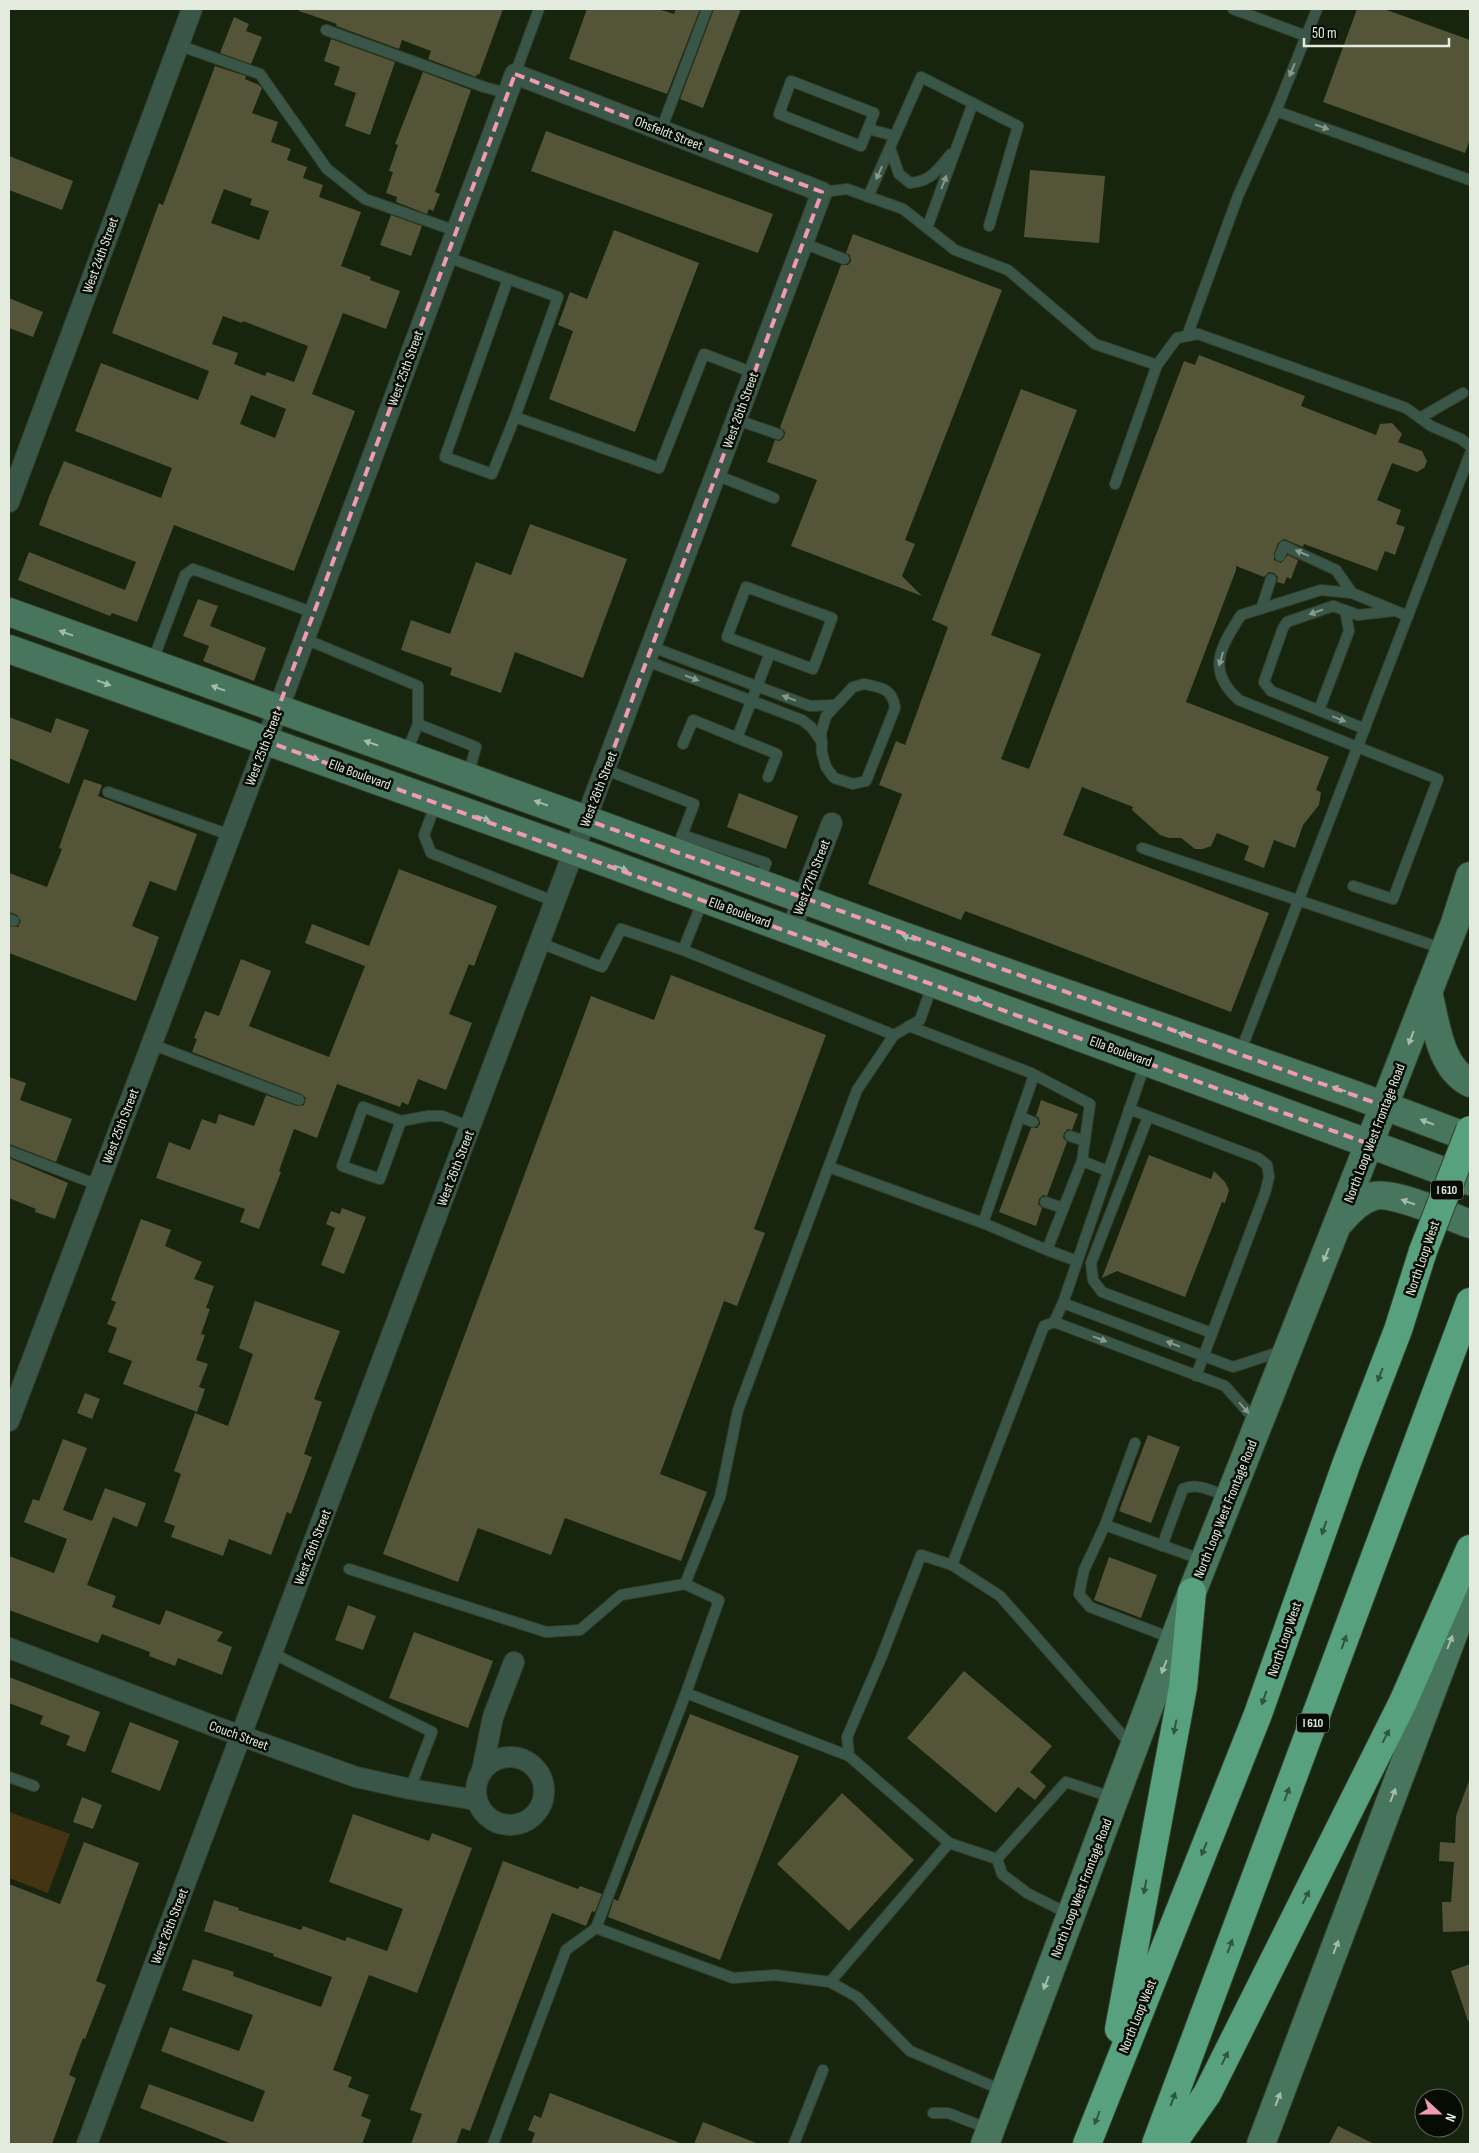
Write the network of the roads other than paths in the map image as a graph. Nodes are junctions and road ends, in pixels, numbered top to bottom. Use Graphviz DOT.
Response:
graph roads {
  1 [pos="192,9"];
  2 [pos="539,9"];
  3 [pos="707,9"];
  4 [pos="1232,9"];
  5 [pos="1317,9"];
  6 [pos="326,30"];
  7 [pos="1306,36"];
  8 [pos="178,45"];
  9 [pos="515,74"];
  10 [pos="508,93"];
  11 [pos="973,103"];
  12 [pos="1276,111"];
  13 [pos="868,129"];
  14 [pos="661,130"];
  15 [pos="895,136"];
  16 [pos="890,148"];
  17 [pos="956,149"];
  18 [pos="1470,180"];
  19 [pos="822,192"];
  20 [pos="868,197"];
  21 [pos="989,226"];
  22 [pos="926,228"];
  23 [pos="456,231"];
  24 [pos="803,243"];
  25 [pos="447,257"];
  26 [pos="844,259"];
  27 [pos="508,279"];
  28 [pos="1187,336"];
  29 [pos="1157,365"];
  30 [pos="754,373"];
  31 [pos="1463,394"];
  32 [pos="515,416"];
  33 [pos="1420,418"];
  34 [pos="737,420"];
  35 [pos="778,434"];
  36 [pos="1470,446"];
  37 [pos="1470,454"];
  38 [pos="716,474"];
  39 [pos="1115,484"];
  40 [pos="774,498"];
  41 [pos="9,502"];
  42 [pos="1280,556"];
  43 [pos="1271,580"];
  44 [pos="1352,594"];
  45 [pos="1261,608"];
  46 [pos="1345,610"];
  47 [pos="1397,611"];
  48 [pos="9,612"];
  49 [pos="314,613"];
  50 [pos="1408,616"];
  51 [pos="304,639"];
  52 [pos="9,649"];
  53 [pos="770,653"];
  54 [pos="649,654"];
  55 [pos="151,664"];
  56 [pos="757,686"];
  57 [pos="751,700"];
  58 [pos="836,705"];
  59 [pos="278,710"];
  60 [pos="1318,710"];
  61 [pos="418,724"];
  62 [pos="1365,729"];
  63 [pos="736,738"];
  64 [pos="266,741"];
  65 [pos="822,742"];
  66 [pos="683,744"];
  67 [pos="1358,747"];
  68 [pos="406,755"];
  69 [pos="606,770"];
  70 [pos="467,777"];
  71 [pos="768,777"];
  72 [pos="108,792"];
  73 [pos="437,802"];
  74 [pos="587,820"];
  75 [pos="832,823"];
  76 [pos="230,835"];
  77 [pos="679,844"];
  78 [pos="1142,848"];
  79 [pos="575,852"];
  80 [pos="1470,876"];
  81 [pos="1353,886"];
  82 [pos="704,899"];
  83 [pos="803,899"];
  84 [pos="1299,900"];
  85 [pos="556,902"];
  86 [pos="791,930"];
  87 [pos="540,944"];
  88 [pos="1445,949"];
  89 [pos="683,950"];
  90 [pos="933,982"];
  91 [pos="1428,992"];
  92 [pos="910,1026"];
  93 [pos="894,1035"];
  94 [pos="151,1044"];
  95 [pos="1240,1055"];
  96 [pos="1146,1060"];
  97 [pos="1034,1074"];
  98 [pos="1470,1083"];
  99 [pos="299,1100"];
  100 [pos="1384,1106"];
  101 [pos="1129,1110"];
  102 [pos="1148,1116"];
  103 [pos="1020,1117"];
  104 [pos="400,1121"];
  105 [pos="1033,1122"];
  106 [pos="471,1126"];
  107 [pos="1470,1130"];
  108 [pos="1070,1136"];
  109 [pos="1470,1138"];
  110 [pos="1085,1141"];
  111 [pos="1369,1144"];
  112 [pos="9,1151"];
  113 [pos="1082,1161"];
  114 [pos="829,1167"];
  115 [pos="1108,1171"];
  116 [pos="1470,1180"];
  117 [pos="997,1184"];
  118 [pos="98,1186"];
  119 [pos="1008,1188"];
  120 [pos="1045,1202"];
  121 [pos="1063,1208"];
  122 [pos="983,1223"];
  123 [pos="1470,1224"];
  124 [pos="1338,1225"];
  125 [pos="1047,1250"];
  126 [pos="1077,1261"];
  127 [pos="1063,1302"];
  128 [pos="1470,1302"];
  129 [pos="1054,1322"];
  130 [pos="1212,1333"];
  131 [pos="1288,1349"];
  132 [pos="1204,1356"];
  133 [pos="1196,1376"];
  134 [pos="9,1421"];
  135 [pos="1259,1424"];
  136 [pos="1135,1443"];
  137 [pos="1230,1497"];
  138 [pos="1105,1525"];
  139 [pos="1162,1546"];
  140 [pos="1470,1549"];
  141 [pos="1204,1561"];
  142 [pos="952,1565"];
  143 [pos="349,1569"];
  144 [pos="685,1584"];
  145 [pos="1470,1590"];
  146 [pos="1192,1592"];
  147 [pos="1174,1639"];
  148 [pos="9,1648"];
  149 [pos="272,1653"];
  150 [pos="514,1662"];
  151 [pos="686,1694"];
  152 [pos="241,1736"];
  153 [pos="1134,1747"];
  154 [pos="849,1756"];
  155 [pos="482,1771"];
  156 [pos="9,1777"];
  157 [pos="34,1786"];
  158 [pos="410,1790"];
  159 [pos="1115,1799"];
  160 [pos="476,1800"];
  161 [pos="949,1843"];
  162 [pos="997,1859"];
  163 [pos="1071,1916"];
  164 [pos="596,1928"];
  165 [pos="830,1982"];
  166 [pos="823,2070"];
  167 [pos="1005,2091"];
  168 [pos="1107,2091"];
  169 [pos="933,2113"];
  170 [pos="988,2137"];
  171 [pos="86,2144"];
  172 [pos="493,2144"];
  173 [pos="794,2144"];
  174 [pos="1087,2144"];
  175 [pos="1156,2144"];
  176 [pos="1172,2144"];
  177 [pos="1261,2144"];
  1 -- 8 [label="street, West 24th Street"];
  2 -- 9 [label="lane"];
  3 -- 14 [label="lane"];
  4 -- 7 [label="lane"];
  5 -- 7 [label="lane"];
  6 -- 10 [label="lane"];
  7 -- 12 [label="lane, one-way"];
  8 -- 23 [label="lane"];
  8 -- 41 [label="street, West 24th Street"];
  9 -- 10 [label="street, West 25th Street"];
  9 -- 14 [label="street, Ohsfeldt Street"];
  10 -- 23 [label="street, West 25th Street"];
  11 -- 15 [label="lane"];
  11 -- 17 [label="lane"];
  11 -- 21 [label="lane"];
  12 -- 18 [label="lane, one-way"];
  12 -- 28 [label="lane"];
  13 -- 13 [label="lane"];
  13 -- 15 [label="lane"];
  14 -- 19 [label="street, Ohsfeldt Street"];
  15 -- 16 [label="lane"];
  16 -- 17 [label="lane"];
  16 -- 20 [label="lane, one-way"];
  22 -- 17 [label="lane, one-way"];
  19 -- 20 [label="lane"];
  19 -- 24 [label="street, West 26th Street"];
  20 -- 22 [label="lane"];
  22 -- 29 [label="lane"];
  23 -- 25 [label="street, West 25th Street"];
  24 -- 26 [label="lane"];
  24 -- 30 [label="street, West 26th Street"];
  25 -- 27 [label="lane"];
  25 -- 49 [label="street, West 25th Street"];
  27 -- 32 [label="lane"];
  27 -- 32 [label="lane"];
  28 -- 29 [label="lane"];
  28 -- 33 [label="lane"];
  29 -- 39 [label="lane"];
  30 -- 32 [label="lane"];
  30 -- 34 [label="street, West 26th Street"];
  31 -- 33 [label="lane"];
  33 -- 36 [label="lane"];
  34 -- 35 [label="lane"];
  34 -- 38 [label="street, West 26th Street"];
  37 -- 50 [label="lane"];
  38 -- 40 [label="lane"];
  38 -- 54 [label="street, West 26th Street"];
  44 -- 42 [label="lane, one-way"];
  43 -- 45 [label="lane"];
  44 -- 45 [label="lane"];
  44 -- 47 [label="lane"];
  45 -- 67 [label="lane, one-way"];
  46 -- 47 [label="lane"];
  46 -- 60 [label="lane"];
  46 -- 60 [label="lane, one-way"];
  47 -- 50 [label="lane"];
  55 -- 48 [label="main road, one-way"];
  49 -- 51 [label="street, West 25th Street"];
  49 -- 55 [label="lane"];
  50 -- 62 [label="lane"];
  51 -- 59 [label="street, West 25th Street"];
  51 -- 61 [label="lane"];
  52 -- 64 [label="main road, Ella Boulevard, one-way"];
  53 -- 53 [label="lane"];
  53 -- 56 [label="lane"];
  54 -- 56 [label="lane"];
  54 -- 57 [label="lane, one-way"];
  54 -- 69 [label="street, West 26th Street"];
  59 -- 55 [label="main road, one-way"];
  56 -- 57 [label="lane"];
  58 -- 56 [label="lane, one-way"];
  57 -- 63 [label="lane"];
  57 -- 65 [label="lane"];
  58 -- 65 [label="lane"];
  58 -- 65 [label="lane"];
  59 -- 64 [label="street, West 25th Street"];
  68 -- 59 [label="main road, one-way"];
  60 -- 62 [label="lane, one-way"];
  61 -- 68 [label="lane"];
  61 -- 70 [label="lane"];
  62 -- 67 [label="lane"];
  63 -- 66 [label="lane"];
  63 -- 71 [label="lane"];
  64 -- 73 [label="main road, Ella Boulevard, one-way"];
  64 -- 76 [label="street, West 25th Street"];
  67 -- 81 [label="lane"];
  67 -- 84 [label="lane"];
  68 -- 70 [label="main road"];
  69 -- 74 [label="street, West 26th Street"];
  69 -- 77 [label="lane"];
  74 -- 70 [label="main road, one-way"];
  72 -- 76 [label="lane"];
  73 -- 79 [label="main road, Ella Boulevard, one-way"];
  73 -- 85 [label="lane"];
  74 -- 77 [label="main road"];
  74 -- 79 [label="street, West 26th Street"];
  75 -- 83 [label="street, West 27th Street"];
  76 -- 94 [label="street, West 25th Street"];
  77 -- 83 [label="main road"];
  78 -- 84 [label="lane"];
  79 -- 82 [label="main road, Ella Boulevard, one-way"];
  79 -- 85 [label="street, West 26th Street"];
  80 -- 88 [label="main road, North Loop West Frontage Road"];
  82 -- 86 [label="main road, Ella Boulevard"];
  82 -- 89 [label="lane"];
  83 -- 86 [label="street, West 27th Street"];
  95 -- 83 [label="main road, one-way"];
  84 -- 88 [label="lane"];
  84 -- 95 [label="lane"];
  85 -- 87 [label="street, West 26th Street"];
  86 -- 90 [label="main road, Ella Boulevard, one-way"];
  87 -- 89 [label="lane"];
  87 -- 106 [label="street, West 26th Street"];
  88 -- 91 [label="main road, North Loop West Frontage Road"];
  89 -- 93 [label="lane"];
  90 -- 92 [label="lane"];
  90 -- 96 [label="main road, Ella Boulevard, one-way"];
  91 -- 98 [label="main road"];
  91 -- 100 [label="main road, North Loop West Frontage Road, one-way"];
  92 -- 93 [label="lane"];
  92 -- 97 [label="lane"];
  93 -- 114 [label="lane"];
  94 -- 99 [label="lane"];
  94 -- 118 [label="street, West 25th Street"];
  100 -- 95 [label="main road, one-way"];
  96 -- 101 [label="lane"];
  96 -- 111 [label="main road, Ella Boulevard, one-way"];
  97 -- 103 [label="lane"];
  97 -- 110 [label="lane"];
  109 -- 100 [label="main road, one-way"];
  100 -- 111 [label="main road, North Loop West Frontage Road"];
  101 -- 102 [label="lane"];
  101 -- 115 [label="lane"];
  102 -- 130 [label="lane"];
  102 -- 130 [label="lane"];
  103 -- 105 [label="lane"];
  103 -- 117 [label="lane"];
  104 -- 104 [label="lane"];
  104 -- 106 [label="lane"];
  106 -- 149 [label="street, West 26th Street"];
  107 -- 168 [label="highway, North Loop West / I 610, one-way, bridge"];
  108 -- 110 [label="lane"];
  110 -- 113 [label="lane"];
  111 -- 116 [label="main road, Ella Boulevard"];
  111 -- 124 [label="main road, North Loop West Frontage Road"];
  112 -- 118 [label="lane"];
  113 -- 115 [label="lane"];
  113 -- 121 [label="lane"];
  114 -- 122 [label="lane"];
  114 -- 144 [label="lane"];
  115 -- 126 [label="lane"];
  117 -- 119 [label="lane"];
  117 -- 122 [label="lane"];
  118 -- 134 [label="street, West 25th Street"];
  120 -- 121 [label="lane"];
  121 -- 125 [label="lane"];
  122 -- 125 [label="lane"];
  123 -- 124 [label="main road, one-way"];
  124 -- 131 [label="main road, North Loop West Frontage Road, one-way"];
  125 -- 126 [label="lane"];
  126 -- 127 [label="lane"];
  127 -- 129 [label="lane"];
  132 -- 127 [label="lane, one-way"];
  175 -- 128 [label="highway, I 610, one-way"];
  129 -- 133 [label="lane, one-way"];
  129 -- 142 [label="lane"];
  130 -- 132 [label="lane"];
  131 -- 132 [label="lane"];
  131 -- 135 [label="main road, North Loop West Frontage Road"];
  132 -- 133 [label="lane"];
  133 -- 135 [label="lane, one-way"];
  135 -- 137 [label="main road, North Loop West Frontage Road"];
  136 -- 138 [label="lane"];
  137 -- 139 [label="lane"];
  137 -- 141 [label="main road, North Loop West Frontage Road"];
  138 -- 139 [label="lane"];
  138 -- 147 [label="lane"];
  139 -- 141 [label="lane"];
  176 -- 140 [label="highway, one-way"];
  141 -- 146 [label="main road, North Loop West Frontage Road"];
  142 -- 153 [label="lane"];
  142 -- 154 [label="lane"];
  143 -- 144 [label="lane"];
  144 -- 151 [label="lane"];
  177 -- 145 [label="main road, one-way"];
  146 -- 147 [label="main road, North Loop West Frontage Road"];
  146 -- 168 [label="highway, one-way"];
  147 -- 153 [label="main road, North Loop West Frontage Road, one-way"];
  148 -- 152 [label="street, Couch Street"];
  149 -- 152 [label="street, West 26th Street"];
  149 -- 158 [label="lane"];
  150 -- 155 [label="street"];
  151 -- 154 [label="lane"];
  151 -- 164 [label="lane"];
  152 -- 158 [label="street, Couch Street"];
  152 -- 171 [label="street, West 26th Street"];
  153 -- 159 [label="main road, North Loop West Frontage Road"];
  154 -- 161 [label="lane"];
  155 -- 160 [label="street"];
  155 -- 160 [label="street"];
  156 -- 157 [label="lane"];
  158 -- 160 [label="street, Couch Street"];
  159 -- 162 [label="lane"];
  159 -- 163 [label="main road, North Loop West Frontage Road"];
  161 -- 162 [label="lane"];
  161 -- 165 [label="lane"];
  162 -- 163 [label="lane"];
  163 -- 167 [label="main road, North Loop West Frontage Road, one-way"];
  164 -- 165 [label="lane"];
  164 -- 172 [label="lane"];
  165 -- 167 [label="lane"];
  166 -- 173 [label="lane"];
  167 -- 170 [label="main road, North Loop West Frontage Road"];
  168 -- 174 [label="highway, North Loop West / I 610, one-way"];
  169 -- 170 [label="lane"];
}
